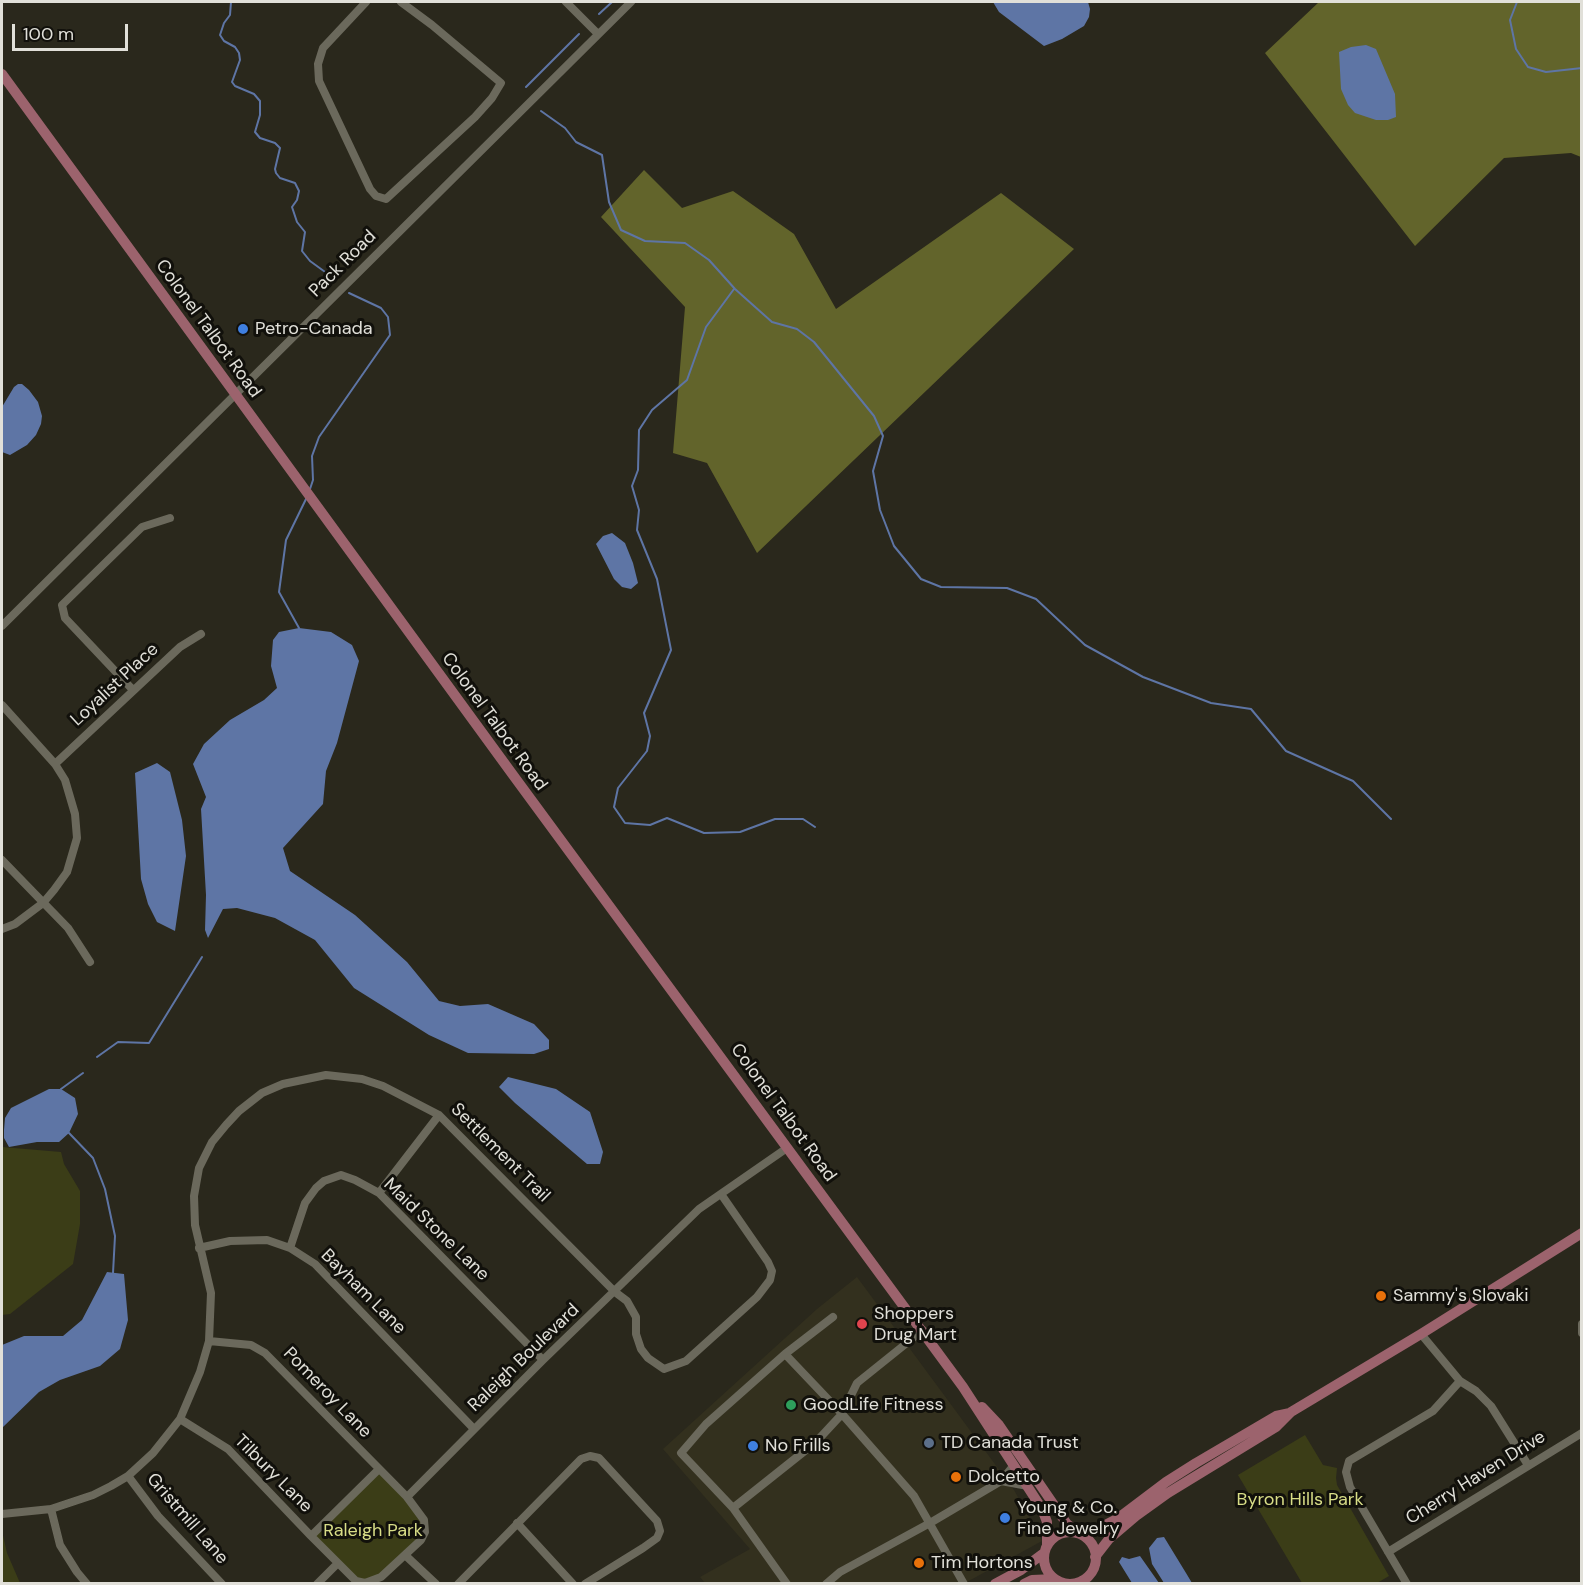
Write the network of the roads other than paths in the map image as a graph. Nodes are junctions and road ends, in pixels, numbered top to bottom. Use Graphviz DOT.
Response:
graph roads {
  1 [pos="366,2"];
  2 [pos="401,2"];
  3 [pos="566,2"];
  4 [pos="631,2"];
  5 [pos="598,34"];
  6 [pos="2,74"];
  7 [pos="235,394"];
  8 [pos="170,518"];
  9 [pos="2,626"];
  10 [pos="201,634"];
  11 [pos="133,690"];
  12 [pos="2,705"];
  13 [pos="55,764"];
  14 [pos="2,860"];
  15 [pos="43,903"];
  16 [pos="2,929"];
  17 [pos="90,962"];
  18 [pos="439,1115"];
  19 [pos="788,1148"];
  20 [pos="379,1193"];
  21 [pos="721,1194"];
  22 [pos="1581,1233"];
  23 [pos="199,1248"];
  24 [pos="290,1248"];
  25 [pos="615,1292"];
  26 [pos="833,1317"];
  27 [pos="1581,1324"];
  28 [pos="923,1330"];
  29 [pos="1581,1333"];
  30 [pos="1421,1334"];
  31 [pos="209,1341"];
  32 [pos="785,1354"];
  33 [pos="543,1360"];
  34 [pos="1460,1381"];
  35 [pos="963,1387"];
  36 [pos="1291,1412"];
  37 [pos="842,1414"];
  38 [pos="180,1419"];
  39 [pos="474,1429"];
  40 [pos="1581,1433"];
  41 [pos="1014,1465"];
  42 [pos="1528,1465"];
  43 [pos="378,1470"];
  44 [pos="128,1476"];
  45 [pos="1001,1481"];
  46 [pos="1028,1486"];
  47 [pos="407,1497"];
  48 [pos="733,1508"];
  49 [pos="51,1509"];
  50 [pos="2,1514"];
  51 [pos="517,1522"];
  52 [pos="930,1523"];
  53 [pos="1082,1535"];
  54 [pos="311,1536"];
  55 [pos="1045,1549"];
  56 [pos="1388,1552"];
  57 [pos="405,1555"];
  58 [pos="338,1563"];
  59 [pos="1094,1563"];
  60 [pos="1062,1582"];
  61 [pos="87,1584"];
  62 [pos="222,1584"];
  63 [pos="317,1584"];
  64 [pos="436,1584"];
  65 [pos="458,1584"];
  66 [pos="573,1584"];
  67 [pos="585,1584"];
  68 [pos="787,1584"];
  69 [pos="826,1584"];
  70 [pos="964,1584"];
  71 [pos="995,1584"];
  72 [pos="1024,1584"];
  73 [pos="1096,1584"];
  74 [pos="1407,1584"];
  1 -- 2 [label="street"];
  3 -- 5 [label="street"];
  4 -- 5 [label="street, Pack Road"];
  5 -- 7 [label="street, Pack Road"];
  6 -- 7 [label="main road, Colonel Talbot Road"];
  7 -- 9 [label="street, Pack Road"];
  7 -- 19 [label="main road, Colonel Talbot Road"];
  8 -- 11 [label="street"];
  10 -- 11 [label="street, Loyalist Place"];
  11 -- 13 [label="street, Loyalist Place"];
  12 -- 13 [label="street"];
  13 -- 15 [label="street"];
  14 -- 15 [label="street"];
  15 -- 16 [label="street"];
  15 -- 17 [label="street"];
  18 -- 20 [label="street"];
  18 -- 23 [label="street, Settlement Trail"];
  18 -- 25 [label="street, Settlement Trail"];
  19 -- 21 [label="street, Raleigh Boulevard"];
  19 -- 28 [label="main road, Colonel Talbot Road"];
  20 -- 24 [label="street, Maid Stone Lane"];
  20 -- 33 [label="street, Maid Stone Lane"];
  21 -- 25 [label="street, Raleigh Boulevard"];
  21 -- 25 [label="street, Settlement Trail"];
  22 -- 30 [label="main road"];
  23 -- 24 [label="street, Bayham Lane"];
  23 -- 31 [label="street, Settlement Trail"];
  24 -- 39 [label="street, Bayham Lane"];
  25 -- 33 [label="street, Raleigh Boulevard"];
  26 -- 32 [label="street"];
  27 -- 29 [label="street"];
  28 -- 35 [label="main road, Colonel Talbot Road"];
  28 -- 37 [label="street"];
  30 -- 34 [label="street"];
  30 -- 36 [label="main road"];
  31 -- 38 [label="street, Settlement Trail"];
  31 -- 43 [label="street, Pomeroy Lane"];
  32 -- 37 [label="street"];
  32 -- 48 [label="street"];
  33 -- 39 [label="street, Raleigh Boulevard"];
  34 -- 42 [label="street"];
  34 -- 56 [label="street"];
  35 -- 41 [label="main road, Colonel Talbot Road"];
  35 -- 53 [label="main road, Colonel Talbot Road"];
  36 -- 53 [label="main road"];
  36 -- 59 [label="main road"];
  37 -- 48 [label="street"];
  37 -- 52 [label="street"];
  38 -- 44 [label="street, Settlement Trail"];
  38 -- 54 [label="street, Tilbury Lane"];
  39 -- 47 [label="street, Raleigh Boulevard"];
  40 -- 42 [label="street, Cherry Haven Drive"];
  41 -- 45 [label="street"];
  41 -- 46 [label="main road, Colonel Talbot Road"];
  42 -- 56 [label="street, Cherry Haven Drive"];
  43 -- 47 [label="street, Pomeroy Lane"];
  43 -- 54 [label="street"];
  44 -- 49 [label="street, Settlement Trail"];
  44 -- 62 [label="street, Gristmill Lane"];
  45 -- 46 [label="street"];
  45 -- 52 [label="street"];
  46 -- 55 [label="main road, Colonel Talbot Road"];
  47 -- 57 [label="street"];
  48 -- 68 [label="street"];
  49 -- 50 [label="street, Settlement Trail"];
  49 -- 61 [label="street"];
  51 -- 65 [label="street"];
  51 -- 66 [label="street"];
  51 -- 67 [label="street"];
  52 -- 69 [label="street"];
  52 -- 70 [label="street"];
  53 -- 55 [label="main road"];
  53 -- 59 [label="main road"];
  54 -- 58 [label="street"];
  55 -- 60 [label="main road"];
  55 -- 71 [label="main road"];
  56 -- 74 [label="street"];
  57 -- 58 [label="street"];
  57 -- 64 [label="street"];
  58 -- 63 [label="street"];
  59 -- 60 [label="main road"];
  59 -- 73 [label="main road"];
  60 -- 72 [label="main road"];
}
